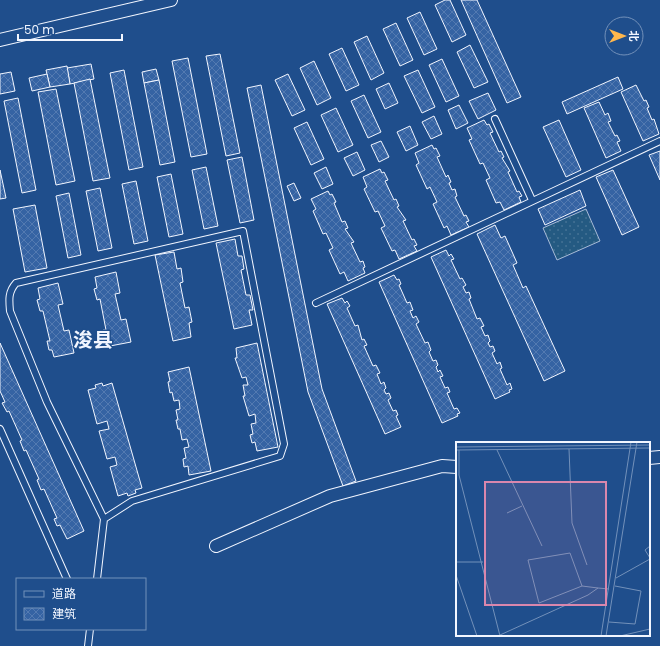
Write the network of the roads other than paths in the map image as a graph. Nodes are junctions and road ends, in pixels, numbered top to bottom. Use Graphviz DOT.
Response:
graph roads {
  1 [pos="171,0"];
  2 [pos="0,40"];
  3 [pos="495,119"];
  4 [pos="660,141"];
  5 [pos="532,200"];
  6 [pos="316,303"];
  7 [pos="0,429"];
  8 [pos="660,457"];
  9 [pos="650,458"];
  10 [pos="456,466"];
  11 [pos="104,519"];
  12 [pos="216,546"];
  13 [pos="67,578"];
  14 [pos="96,578"];
  15 [pos="90,630"];
  16 [pos="88,646"];
  1 -- 2 [label="street"];
  3 -- 5 [label="lane"];
  4 -- 5 [label="lane"];
  5 -- 6 [label="lane"];
  7 -- 13 [label="lane"];
  8 -- 9 [label="street"];
  10 -- 12 [label="street"];
  11 -- 11 [label="lane"];
  11 -- 14 [label="lane"];
  15 -- 16 [label="lane"];
}
